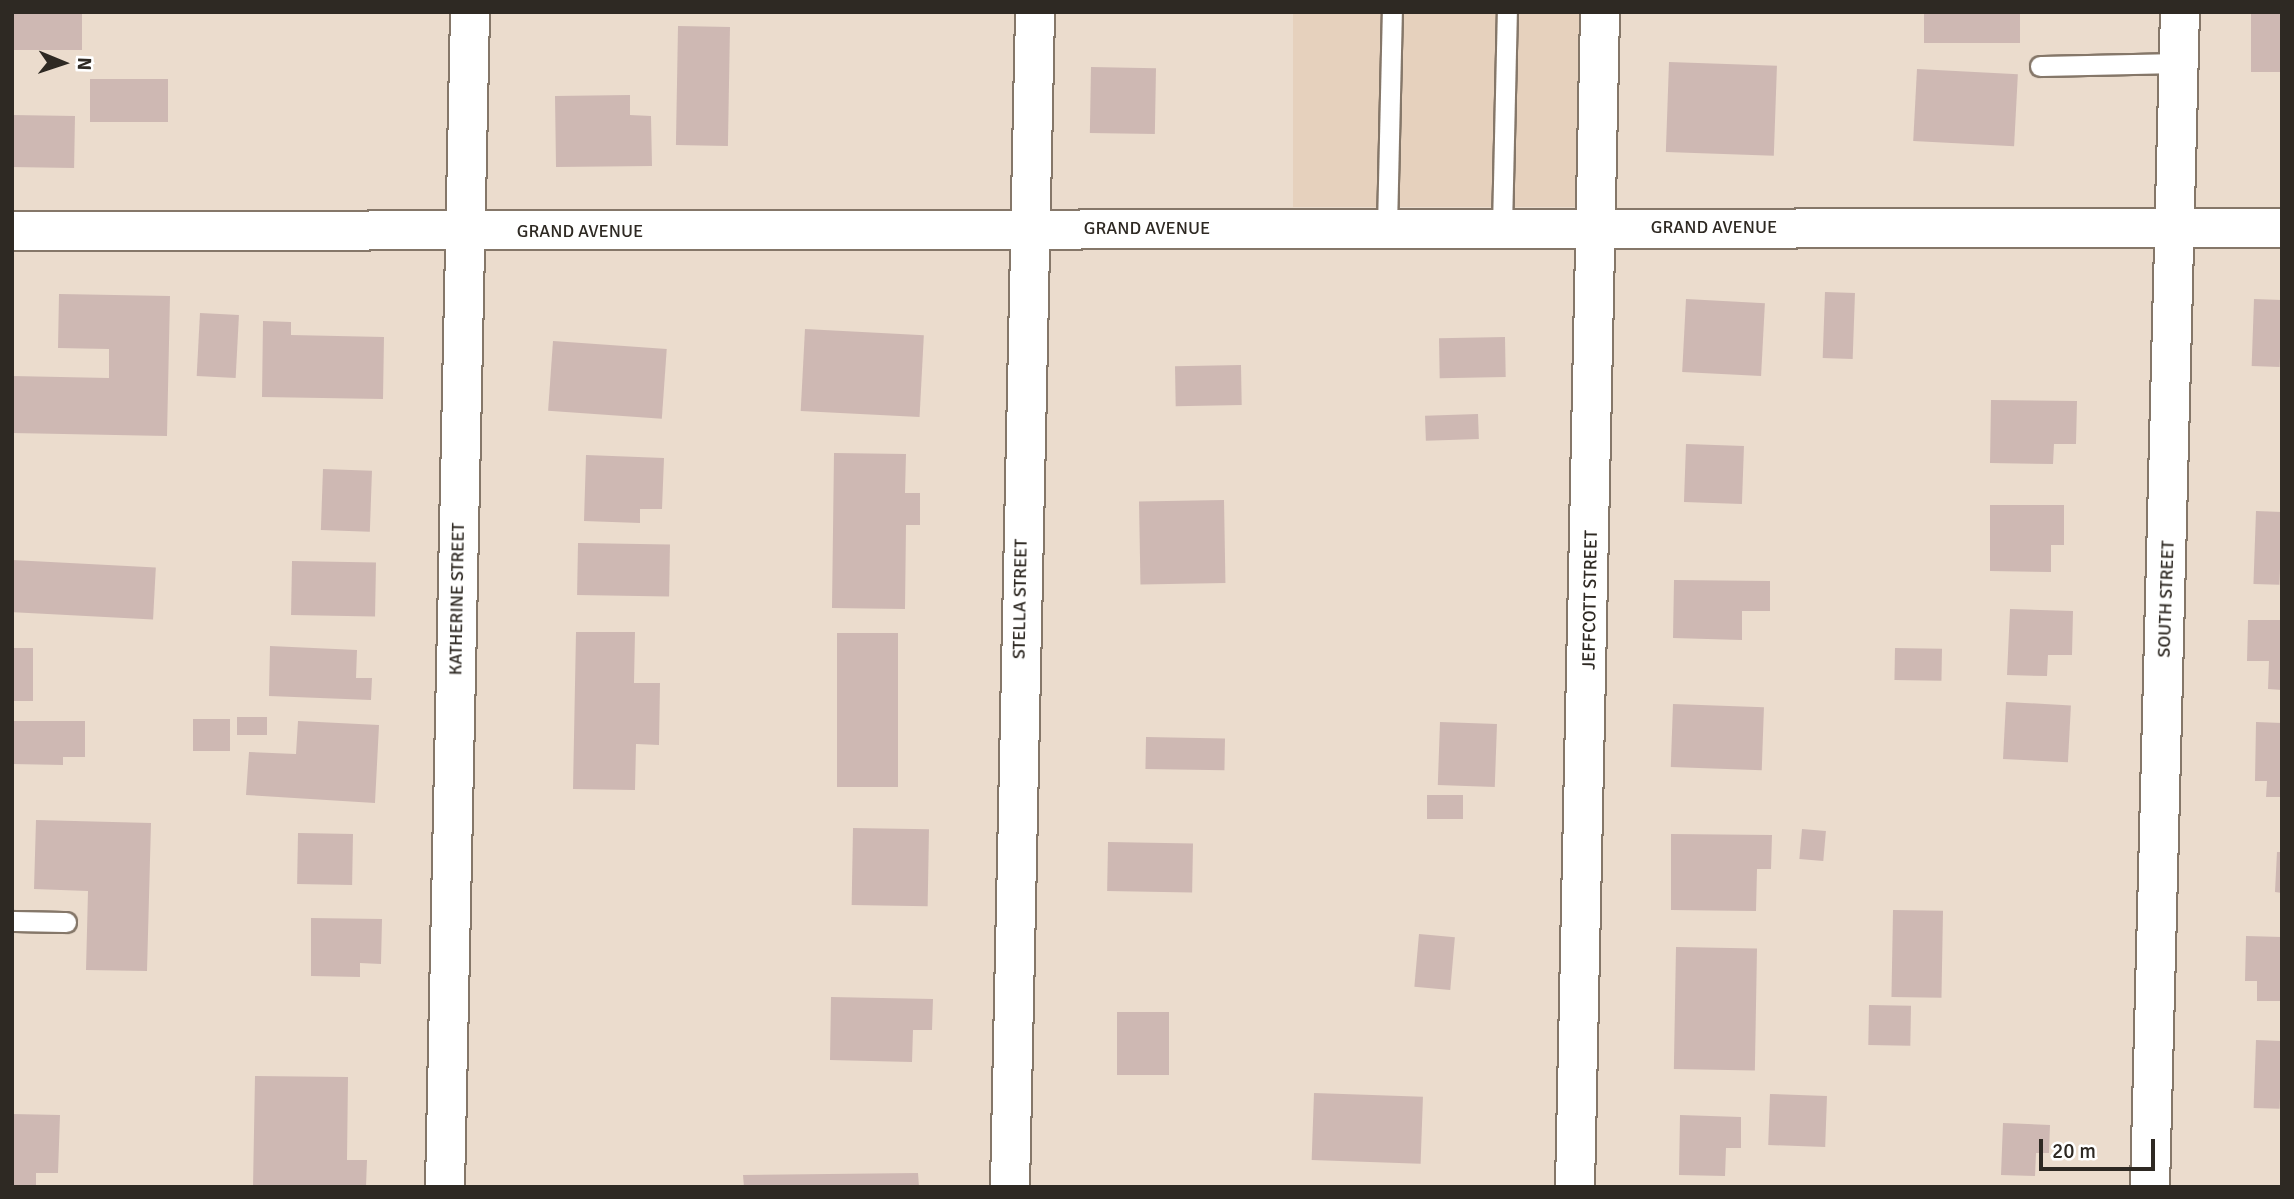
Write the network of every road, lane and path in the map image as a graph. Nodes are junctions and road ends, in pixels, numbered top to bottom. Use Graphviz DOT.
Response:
graph roads {
  1 [pos="470,12"];
  2 [pos="1035,12"];
  3 [pos="1392,12"];
  4 [pos="1507,12"];
  5 [pos="1600,12"];
  6 [pos="2180,12"];
  7 [pos="2180,63"];
  8 [pos="2040,66"];
  9 [pos="1502,227"];
  10 [pos="1599,227"];
  11 [pos="1033,228"];
  12 [pos="1387,228"];
  13 [pos="2177,228"];
  14 [pos="2282,228"];
  15 [pos="12,230"];
  16 [pos="464,232"];
  17 [pos="12,921"];
  18 [pos="66,922"];
  19 [pos="445,1187"];
  20 [pos="1010,1187"];
  21 [pos="1575,1187"];
  22 [pos="2150,1187"];
  1 -- 16 [label="street, KATHERINE STREET"];
  2 -- 11 [label="street, STELLA STREET"];
  3 -- 12 [label="lane"];
  4 -- 9 [label="lane"];
  5 -- 10 [label="street, JEFFCOTT STREET"];
  6 -- 7 [label="street, SOUTH STREET"];
  7 -- 8 [label="lane"];
  7 -- 13 [label="street, SOUTH STREET"];
  9 -- 10 [label="street, GRAND AVENUE"];
  9 -- 12 [label="street, GRAND AVENUE"];
  10 -- 13 [label="street, GRAND AVENUE"];
  10 -- 21 [label="street, JEFFCOTT STREET"];
  11 -- 12 [label="street, GRAND AVENUE"];
  11 -- 16 [label="street, GRAND AVENUE"];
  11 -- 20 [label="street, STELLA STREET"];
  13 -- 14 [label="street, GRAND AVENUE"];
  13 -- 22 [label="street, SOUTH STREET"];
  15 -- 16 [label="street, GRAND AVENUE"];
  16 -- 19 [label="street, KATHERINE STREET"];
  17 -- 18 [label="lane"];
}
